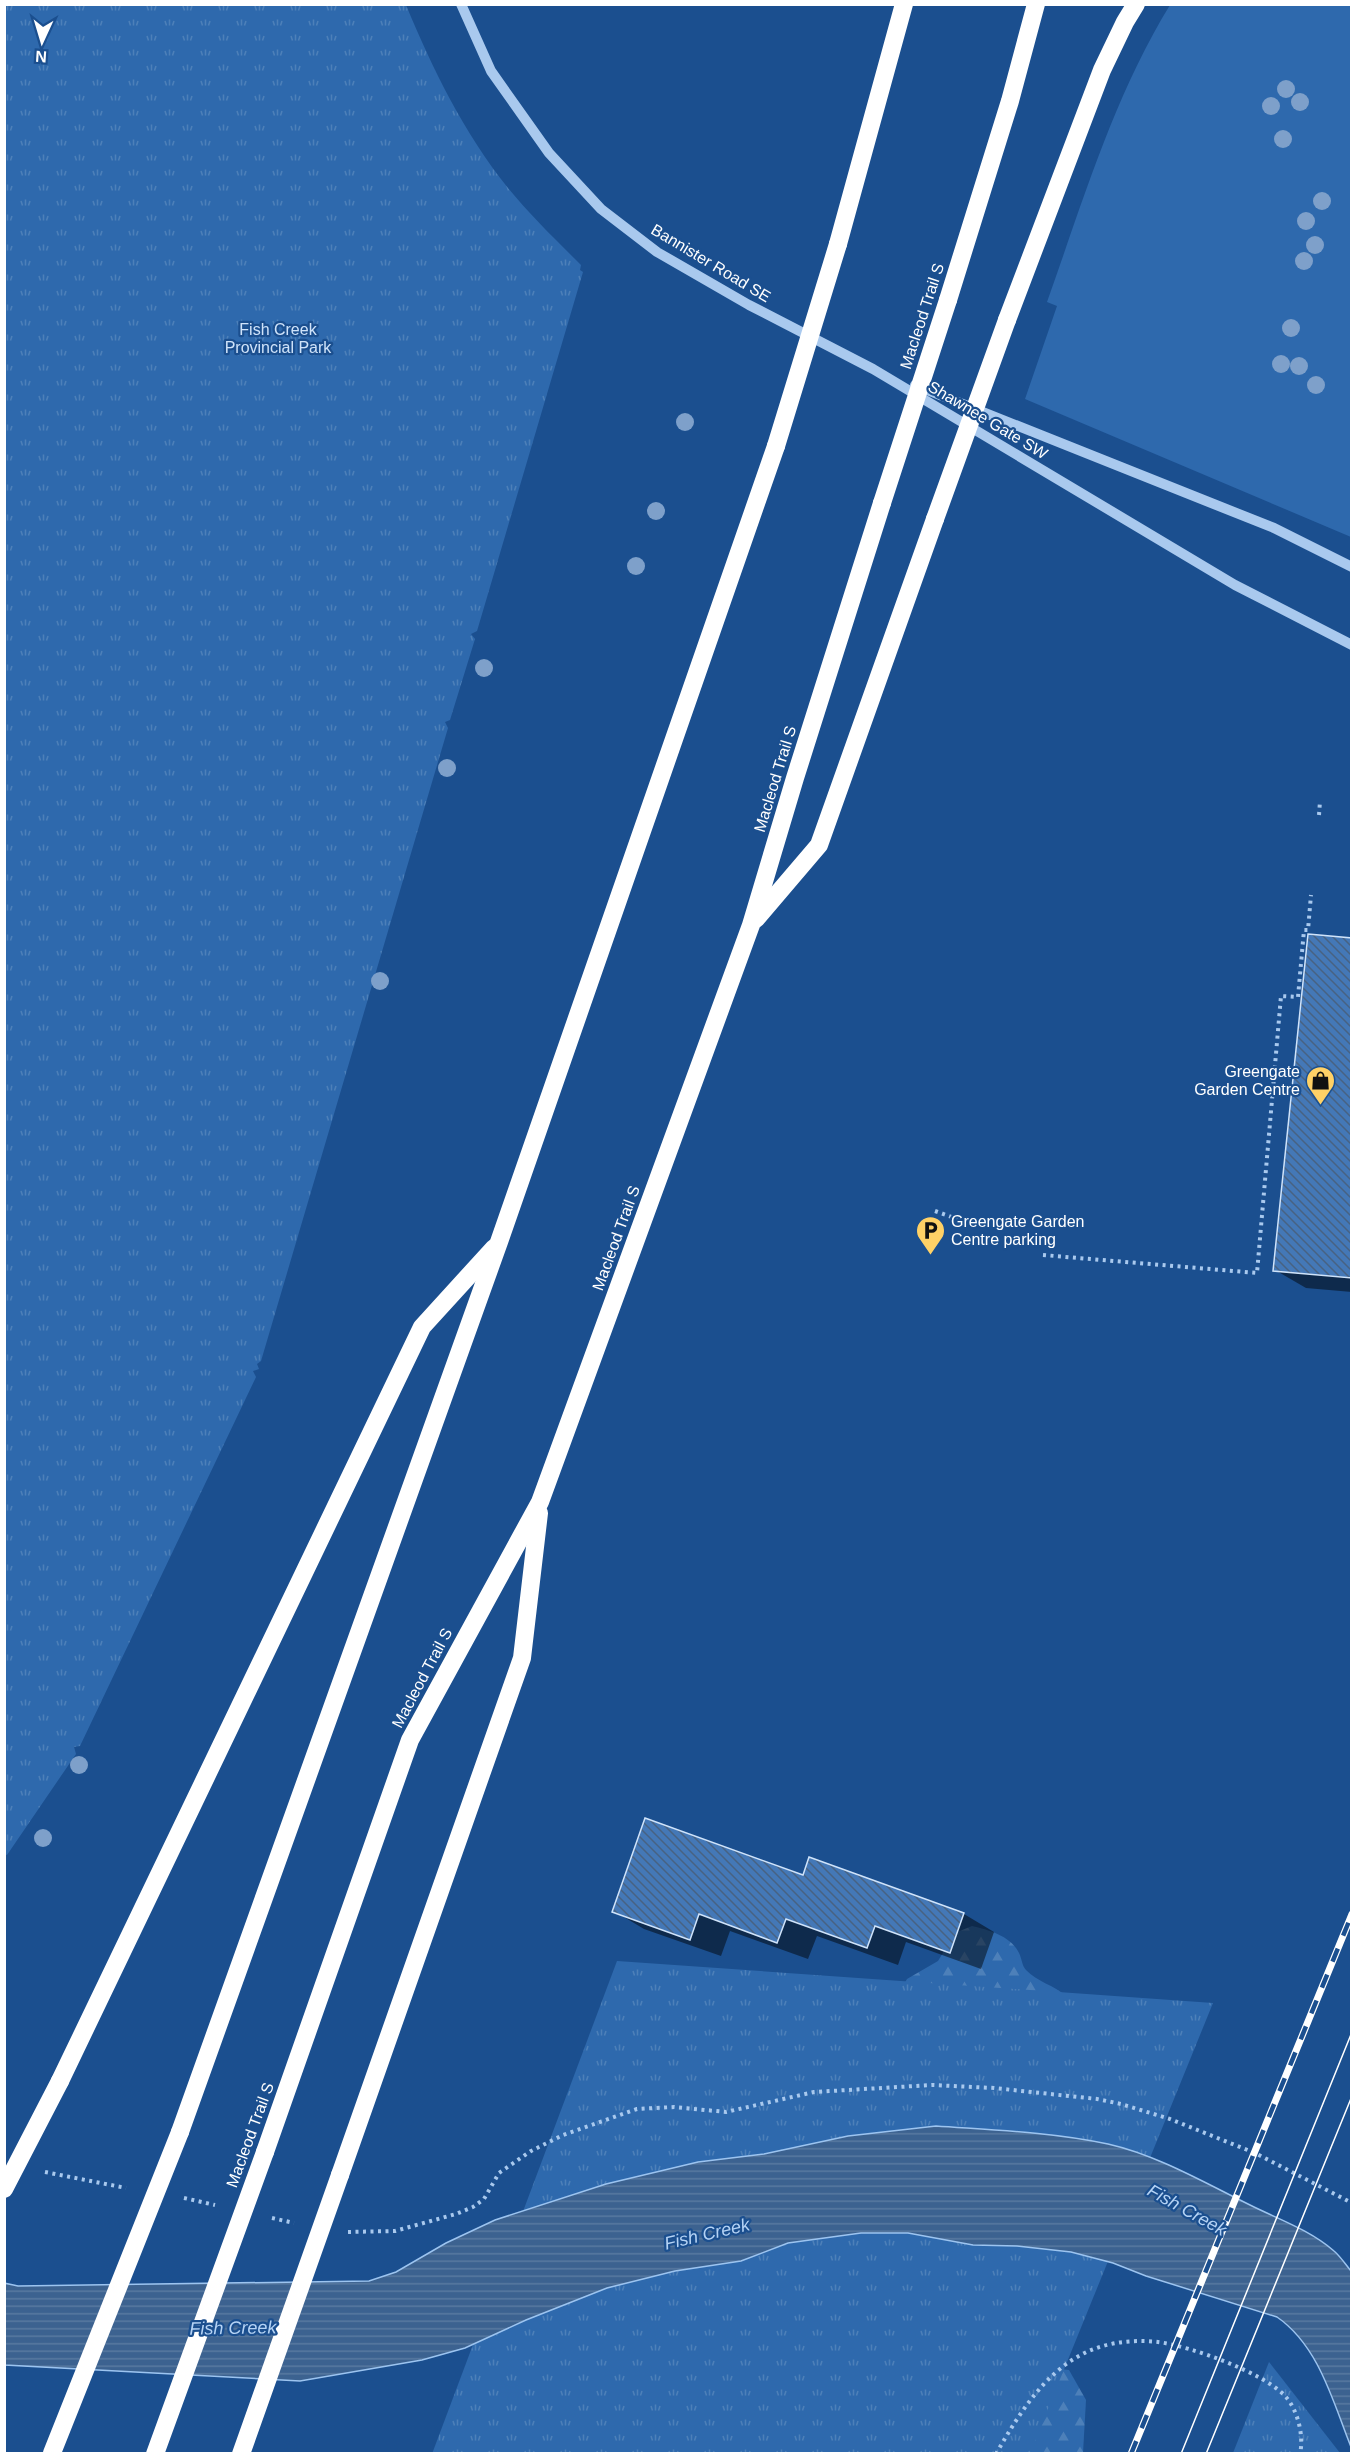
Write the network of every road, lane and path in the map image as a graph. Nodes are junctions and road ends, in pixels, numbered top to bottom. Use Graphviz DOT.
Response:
graph roads {
  1 [pos="461,4"];
  2 [pos="904,4"];
  3 [pos="1036,4"];
  4 [pos="1136,4"];
  5 [pos="873,369"];
  6 [pos="1352,567"];
  7 [pos="1352,645"];
  8 [pos="1320,801"];
  9 [pos="1319,816"];
  10 [pos="1311,896"];
  11 [pos="751,925"];
  12 [pos="935,1211"];
  13 [pos="966,1222"];
  14 [pos="500,1242"];
  15 [pos="1043,1255"];
  16 [pos="540,1502"];
  17 [pos="64,2176"];
  18 [pos="129,2188"];
  19 [pos="4,2189"];
  20 [pos="183,2198"];
  21 [pos="1352,2203"];
  22 [pos="218,2206"];
  23 [pos="264,2216"];
  24 [pos="299,2224"];
  25 [pos="339,2231"];
  26 [pos="52,2453"];
  27 [pos="155,2454"];
  28 [pos="241,2454"];
  29 [pos="996,2454"];
  30 [pos="1300,2454"];
  1 -- 5 [label="street, Bannister Road SE"];
  2 -- 14 [label="highway, bridge"];
  3 -- 11 [label="highway, Macleod Trail S, bridge"];
  4 -- 11 [label="highway, bridge"];
  5 -- 6 [label="street, Shawnee Gate SW"];
  5 -- 7 [label="street, Shawnee Gate SW"];
  8 -- 9 [label="path"];
  10 -- 15 [label="path"];
  11 -- 16 [label="highway, Macleod Trail S"];
  12 -- 13 [label="path"];
  14 -- 19 [label="highway, bridge"];
  14 -- 26 [label="highway, bridge"];
  16 -- 27 [label="highway, Macleod Trail S, bridge"];
  16 -- 28 [label="highway, bridge"];
  17 -- 18 [label="path"];
  20 -- 22 [label="path"];
  21 -- 25 [label="path"];
  23 -- 24 [label="path"];
  29 -- 30 [label="path"];
}
